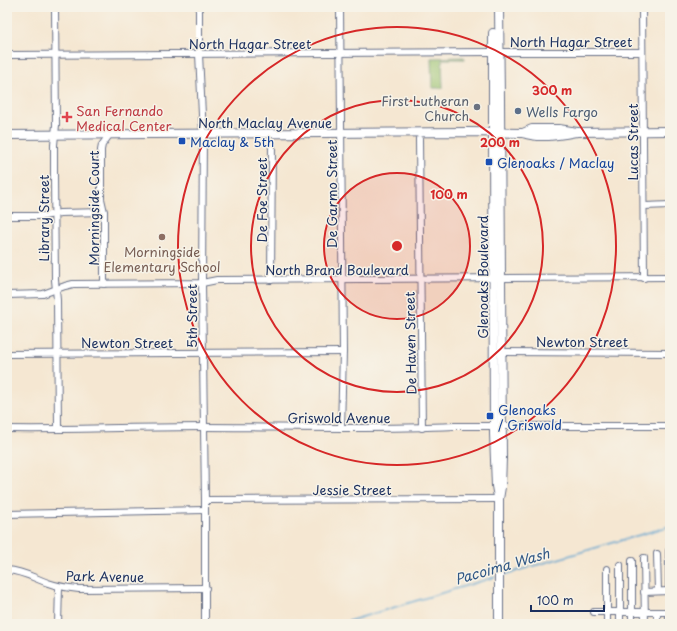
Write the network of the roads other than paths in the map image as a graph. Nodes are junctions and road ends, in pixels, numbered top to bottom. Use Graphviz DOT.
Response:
graph roads {
  1 [pos="55,7"];
  2 [pos="199,7"];
  3 [pos="340,7"];
  4 [pos="493,7"];
  5 [pos="499,7"];
  6 [pos="642,7"];
  7 [pos="496,52"];
  8 [pos="642,52"];
  9 [pos="340,53"];
  10 [pos="199,54"];
  11 [pos="7,55"];
  12 [pos="55,55"];
  13 [pos="643,131"];
  14 [pos="670,131"];
  15 [pos="341,133"];
  16 [pos="497,133"];
  17 [pos="110,134"];
  18 [pos="7,135"];
  19 [pos="54,135"];
  20 [pos="203,135"];
  21 [pos="419,139"];
  22 [pos="272,144"];
  23 [pos="670,205"];
  24 [pos="644,206"];
  25 [pos="104,212"];
  26 [pos="54,213"];
  27 [pos="7,216"];
  28 [pos="670,277"];
  29 [pos="498,278"];
  30 [pos="644,278"];
  31 [pos="420,279"];
  32 [pos="271,280"];
  33 [pos="342,280"];
  34 [pos="202,283"];
  35 [pos="104,284"];
  36 [pos="56,289"];
  37 [pos="7,295"];
  38 [pos="343,352"];
  39 [pos="498,352"];
  40 [pos="57,353"];
  41 [pos="202,353"];
  42 [pos="670,353"];
  43 [pos="7,354"];
  44 [pos="498,426"];
  45 [pos="670,426"];
  46 [pos="204,427"];
  47 [pos="58,428"];
  48 [pos="341,428"];
  49 [pos="422,428"];
  50 [pos="7,430"];
  51 [pos="499,499"];
  52 [pos="205,500"];
  53 [pos="204,510"];
  54 [pos="7,514"];
  55 [pos="669,551"];
  56 [pos="657,554"];
  57 [pos="644,558"];
  58 [pos="632,562"];
  59 [pos="620,565"];
  60 [pos="607,569"];
  61 [pos="7,570"];
  62 [pos="59,587"];
  63 [pos="206,588"];
  64 [pos="658,591"];
  65 [pos="669,591"];
  66 [pos="644,592"];
  67 [pos="594,612"];
  68 [pos="607,612"];
  69 [pos="620,612"];
  70 [pos="632,612"];
  71 [pos="645,612"];
  72 [pos="657,612"];
  73 [pos="670,612"];
  74 [pos="58,624"];
  75 [pos="205,624"];
  76 [pos="499,624"];
  77 [pos="607,624"];
  78 [pos="620,624"];
  79 [pos="632,624"];
  80 [pos="645,624"];
  81 [pos="657,624"];
  82 [pos="670,624"];
  1 -- 12 [label="street, Library Street"];
  2 -- 10 [label="street, 5th Street"];
  3 -- 9 [label="street, De Garmo Street"];
  4 -- 7 [label="main road, Glenoaks Boulevard"];
  5 -- 7 [label="main road, Glenoaks Boulevard"];
  6 -- 8 [label="street, Lucas Street"];
  7 -- 8 [label="street, North Hagar Street"];
  7 -- 9 [label="street, North Hagar Street"];
  7 -- 16 [label="main road, Glenoaks Boulevard"];
  8 -- 13 [label="street, Lucas Street"];
  9 -- 10 [label="street, North Hagar Street"];
  9 -- 15 [label="street, De Garmo Street"];
  10 -- 12 [label="street, North Hagar Street"];
  10 -- 20 [label="street, 5th Street"];
  11 -- 12 [label="street, North Hagar Street"];
  12 -- 19 [label="street, Library Street"];
  13 -- 14 [label="main road, North Maclay Avenue"];
  13 -- 16 [label="main road, North Maclay Avenue"];
  13 -- 24 [label="street, Lucas Street"];
  15 -- 16 [label="main road, North Maclay Avenue"];
  15 -- 20 [label="main road, North Maclay Avenue"];
  15 -- 33 [label="street, De Garmo Street"];
  16 -- 29 [label="main road, Glenoaks Boulevard"];
  17 -- 19 [label="main road, North Maclay Avenue"];
  17 -- 20 [label="main road, North Maclay Avenue"];
  17 -- 25 [label="street, Morningside Court"];
  18 -- 19 [label="main road, North Maclay Avenue"];
  19 -- 26 [label="street, Library Street"];
  20 -- 34 [label="street, 5th Street"];
  21 -- 31 [label="street, De Haven Street"];
  22 -- 32 [label="street, De Foe Street"];
  23 -- 24 [label="street"];
  24 -- 30 [label="street, Lucas Street"];
  25 -- 26 [label="street"];
  25 -- 35 [label="street, Morningside Court"];
  26 -- 27 [label="street"];
  26 -- 36 [label="street, Library Street"];
  28 -- 30 [label="street, North Brand Boulevard"];
  29 -- 30 [label="street, North Brand Boulevard"];
  29 -- 31 [label="street, North Brand Boulevard"];
  29 -- 39 [label="main road, Glenoaks Boulevard"];
  31 -- 33 [label="street, North Brand Boulevard"];
  31 -- 49 [label="street, De Haven Street"];
  32 -- 33 [label="street, North Brand Boulevard"];
  32 -- 34 [label="street, North Brand Boulevard"];
  33 -- 38 [label="street, De Garmo Street"];
  34 -- 35 [label="street, North Brand Boulevard"];
  34 -- 41 [label="street, 5th Street"];
  35 -- 36 [label="street, North Brand Boulevard"];
  36 -- 37 [label="street, North Brand Boulevard"];
  36 -- 40 [label="street, Library Street"];
  38 -- 41 [label="street, Newton Street"];
  38 -- 48 [label="street, De Garmo Street"];
  39 -- 42 [label="street, Newton Street"];
  39 -- 44 [label="main road, Glenoaks Boulevard"];
  40 -- 41 [label="street, Newton Street"];
  40 -- 43 [label="street, Newton Street"];
  40 -- 47 [label="street, Library Street"];
  41 -- 46 [label="street, 5th Street"];
  44 -- 45 [label="street, Griswold Avenue"];
  44 -- 49 [label="street, Griswold Avenue"];
  44 -- 51 [label="main road, Glenoaks Boulevard"];
  46 -- 47 [label="street, Griswold Avenue"];
  46 -- 48 [label="street, Griswold Avenue"];
  46 -- 52 [label="street, 5th Street"];
  47 -- 50 [label="street, Griswold Avenue"];
  48 -- 49 [label="street, Griswold Avenue"];
  51 -- 52 [label="street, Jessie Street"];
  51 -- 76 [label="main road, Glenoaks Boulevard"];
  52 -- 53 [label="street, 5th Street"];
  53 -- 54 [label="street"];
  53 -- 63 [label="street, 5th Street"];
  55 -- 65 [label="street"];
  56 -- 64 [label="street"];
  57 -- 66 [label="street"];
  58 -- 70 [label="street"];
  59 -- 69 [label="street"];
  60 -- 68 [label="street"];
  61 -- 62 [label="street, Park Avenue"];
  62 -- 63 [label="street, Park Avenue"];
  62 -- 74 [label="street"];
  63 -- 75 [label="street, 5th Street"];
  64 -- 65 [label="street"];
  64 -- 66 [label="street"];
  65 -- 73 [label="street"];
  66 -- 71 [label="street"];
  67 -- 68 [label="street"];
  68 -- 69 [label="street"];
  68 -- 77 [label="street"];
  69 -- 70 [label="street"];
  69 -- 78 [label="street"];
  70 -- 71 [label="street"];
  70 -- 79 [label="street"];
  71 -- 72 [label="street"];
  71 -- 80 [label="street"];
  72 -- 73 [label="street"];
  72 -- 81 [label="street"];
  73 -- 82 [label="street"];
}
